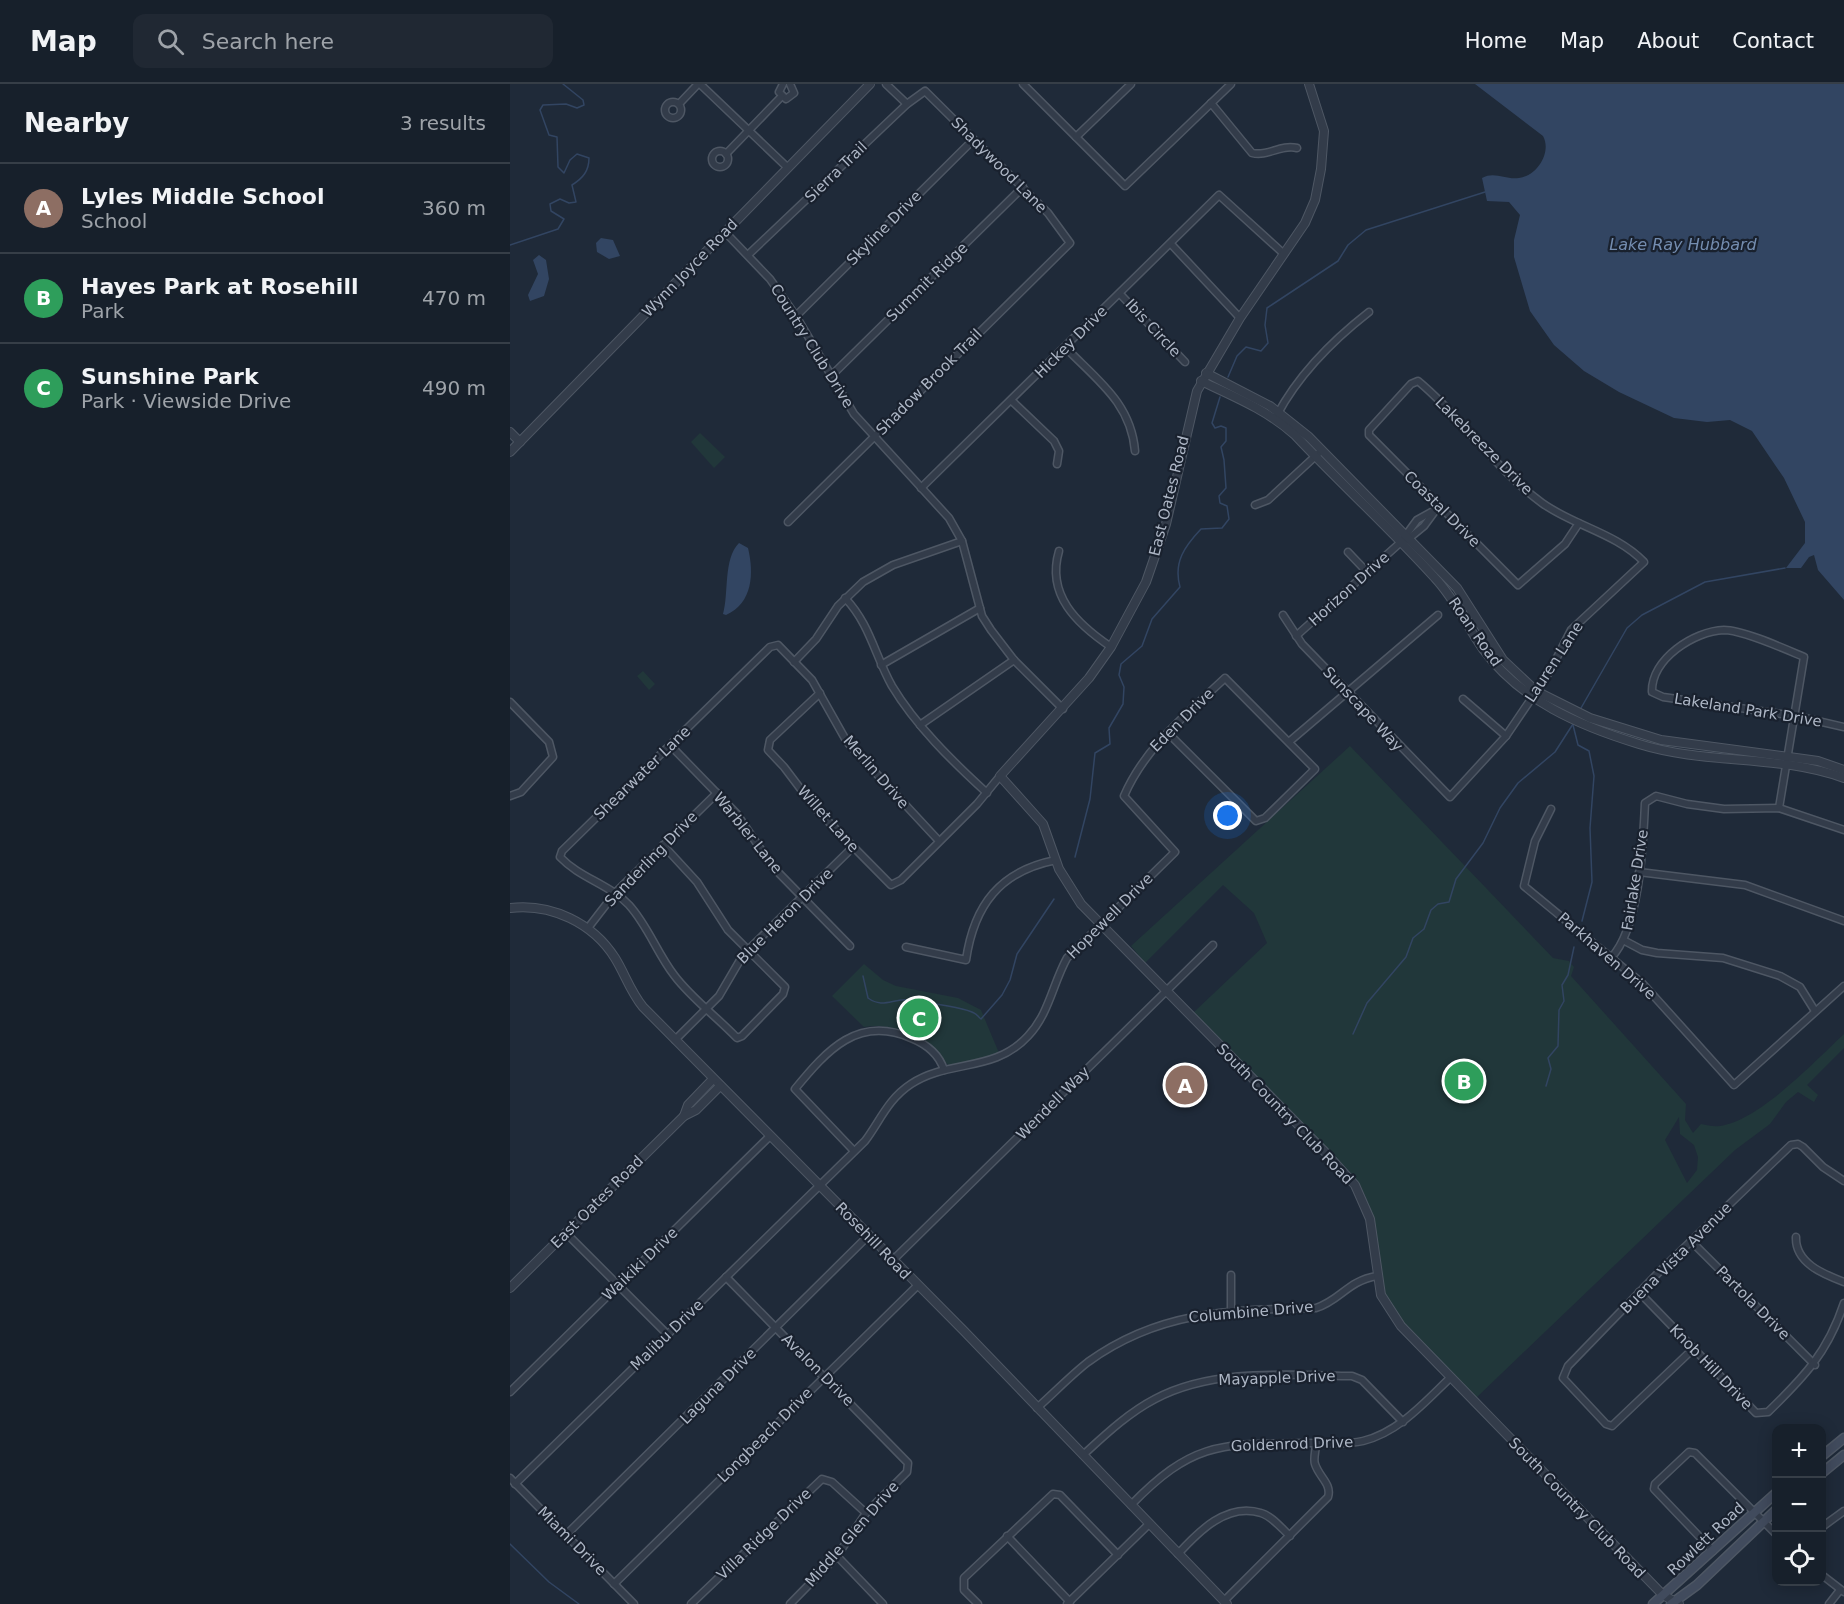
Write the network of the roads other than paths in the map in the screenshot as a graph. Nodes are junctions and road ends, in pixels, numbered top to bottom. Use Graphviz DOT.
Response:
graph roads {
  1 [pos="699,84"];
  2 [pos="783,84"];
  3 [pos="790,84"];
  4 [pos="870,84"];
  5 [pos="886,84"];
  6 [pos="1131,84"];
  7 [pos="1231,84"];
  8 [pos="1309,84"];
  9 [pos="1027,85"];
  10 [pos="925,91"];
  11 [pos="781,96"];
  12 [pos="1211,103"];
  13 [pos="679,104"];
  14 [pos="907,104"];
  15 [pos="749,131"];
  16 [pos="1076,137"];
  17 [pos="973,140"];
  18 [pos="1297,148"];
  19 [pos="726,154"];
  20 [pos="788,168"];
  21 [pos="1023,187"];
  22 [pos="725,232"];
  23 [pos="1070,243"];
  24 [pos="1171,244"];
  25 [pos="749,254"];
  26 [pos="1284,254"];
  27 [pos="1120,294"];
  28 [pos="1369,312"];
  29 [pos="796,316"];
  30 [pos="1240,318"];
  31 [pos="1066,348"];
  32 [pos="1185,362"];
  33 [pos="1206,373"];
  34 [pos="830,377"];
  35 [pos="1201,381"];
  36 [pos="1012,401"];
  37 [pos="1277,415"];
  38 [pos="510,432"];
  39 [pos="1368,432"];
  40 [pos="873,437"];
  41 [pos="520,442"];
  42 [pos="1135,451"];
  43 [pos="510,452"];
  44 [pos="1318,454"];
  45 [pos="1057,464"];
  46 [pos="921,488"];
  47 [pos="1255,505"];
  48 [pos="1437,508"];
  49 [pos="788,522"];
  50 [pos="1579,523"];
  51 [pos="1405,538"];
  52 [pos="962,541"];
  53 [pos="1059,551"];
  54 [pos="1348,552"];
  55 [pos="1644,562"];
  56 [pos="1367,572"];
  57 [pos="845,598"];
  58 [pos="980,608"];
  59 [pos="1283,615"];
  60 [pos="1438,615"];
  61 [pos="1296,636"];
  62 [pos="774,646"];
  63 [pos="1110,647"];
  64 [pos="1014,660"];
  65 [pos="794,662"];
  66 [pos="881,665"];
  67 [pos="1348,691"];
  68 [pos="819,693"];
  69 [pos="1534,694"];
  70 [pos="1462,699"];
  71 [pos="510,702"];
  72 [pos="1063,709"];
  73 [pos="1796,716"];
  74 [pos="920,725"];
  75 [pos="1844,727"];
  76 [pos="1168,733"];
  77 [pos="1506,736"];
  78 [pos="1290,741"];
  79 [pos="671,746"];
  80 [pos="1789,760"];
  81 [pos="1844,770"];
  82 [pos="1000,776"];
  83 [pos="1844,778"];
  84 [pos="717,793"];
  85 [pos="987,793"];
  86 [pos="510,796"];
  87 [pos="1450,797"];
  88 [pos="1779,808"];
  89 [pos="1551,809"];
  90 [pos="1844,830"];
  91 [pos="939,841"];
  92 [pos="663,845"];
  93 [pos="853,847"];
  94 [pos="1175,852"];
  95 [pos="1056,860"];
  96 [pos="1639,872"];
  97 [pos="891,885"];
  98 [pos="615,893"];
  99 [pos="803,897"];
  100 [pos="510,908"];
  101 [pos="1844,921"];
  102 [pos="1101,924"];
  103 [pos="588,928"];
  104 [pos="1625,941"];
  105 [pos="1214,945"];
  106 [pos="850,946"];
  107 [pos="906,946"];
  108 [pos="748,950"];
  109 [pos="1611,958"];
  110 [pos="1844,986"];
  111 [pos="1167,990"];
  112 [pos="708,1008"];
  113 [pos="1815,1011"];
  114 [pos="675,1040"];
  115 [pos="944,1070"];
  116 [pos="713,1079"];
  117 [pos="720,1086"];
  118 [pos="684,1116"];
  119 [pos="770,1136"];
  120 [pos="854,1151"];
  121 [pos="1844,1181"];
  122 [pos="819,1186"];
  123 [pos="566,1233"];
  124 [pos="868,1236"];
  125 [pos="1796,1237"];
  126 [pos="1691,1241"];
  127 [pos="892,1261"];
  128 [pos="1231,1275"];
  129 [pos="1377,1276"];
  130 [pos="726,1277"];
  131 [pos="1844,1282"];
  132 [pos="619,1286"];
  133 [pos="917,1286"];
  134 [pos="510,1288"];
  135 [pos="1639,1292"];
  136 [pos="1844,1303"];
  137 [pos="1231,1311"];
  138 [pos="776,1328"];
  139 [pos="668,1335"];
  140 [pos="1694,1348"];
  141 [pos="1815,1365"];
  142 [pos="824,1377"];
  143 [pos="1451,1377"];
  144 [pos="510,1392"];
  145 [pos="1037,1408"];
  146 [pos="1403,1422"];
  147 [pos="1844,1438"];
  148 [pos="1316,1443"];
  149 [pos="1826,1451"];
  150 [pos="1083,1455"];
  151 [pos="1844,1455"];
  152 [pos="908,1463"];
  153 [pos="1826,1469"];
  154 [pos="513,1481"];
  155 [pos="1772,1497"];
  156 [pos="1131,1505"];
  157 [pos="1843,1511"];
  158 [pos="1755,1512"];
  159 [pos="866,1513"];
  160 [pos="1772,1514"];
  161 [pos="1764,1521"];
  162 [pos="1826,1523"];
  163 [pos="1149,1524"];
  164 [pos="1774,1532"];
  165 [pos="566,1535"];
  166 [pos="1007,1536"];
  167 [pos="1290,1536"];
  168 [pos="1713,1551"];
  169 [pos="1178,1554"];
  170 [pos="1118,1555"];
  171 [pos="837,1556"];
  172 [pos="1826,1579"];
  173 [pos="614,1584"];
  174 [pos="1842,1591"];
  175 [pos="1665,1600"];
  176 [pos="1068,1603"];
  177 [pos="1225,1603"];
  178 [pos="1675,1603"];
  179 [pos="634,1604"];
  180 [pos="692,1604"];
  181 [pos="790,1604"];
  182 [pos="884,1604"];
  183 [pos="978,1604"];
  184 [pos="1653,1604"];
  185 [pos="1829,1604"];
  1 -- 13 [label="street"];
  1 -- 15 [label="street"];
  2 -- 11 [label="street"];
  3 -- 11 [label="street"];
  4 -- 20 [label="street, Wynn Joyce Road"];
  5 -- 14 [label="street"];
  6 -- 16 [label="street"];
  7 -- 12 [label="street"];
  8 -- 26 [label="street, East Oates Road"];
  9 -- 16 [label="street"];
  10 -- 14 [label="street, Sierra Trail"];
  10 -- 17 [label="street, Shadywood Lane"];
  11 -- 15 [label="street"];
  12 -- 16 [label="street"];
  12 -- 18 [label="street"];
  14 -- 25 [label="street, Sierra Trail"];
  15 -- 19 [label="street"];
  15 -- 20 [label="street"];
  17 -- 21 [label="street, Shadywood Lane"];
  17 -- 29 [label="street, Skyline Drive"];
  20 -- 22 [label="street, Wynn Joyce Road"];
  21 -- 23 [label="street, Shadywood Lane"];
  21 -- 34 [label="street, Summit Ridge"];
  22 -- 25 [label="street, Country Club Drive"];
  22 -- 41 [label="street, Wynn Joyce Road"];
  23 -- 40 [label="street, Shadow Brook Trail"];
  24 -- 26 [label="street, Hickey Drive"];
  24 -- 27 [label="street, Hickey Drive"];
  24 -- 30 [label="street"];
  25 -- 29 [label="street, Country Club Drive"];
  26 -- 30 [label="street, East Oates Road"];
  27 -- 31 [label="street, Hickey Drive"];
  27 -- 32 [label="street, Ibis Circle"];
  28 -- 37 [label="street"];
  29 -- 34 [label="street, Country Club Drive"];
  30 -- 33 [label="street, East Oates Road"];
  31 -- 36 [label="street, Hickey Drive"];
  31 -- 42 [label="street"];
  33 -- 35 [label="street, East Oates Road"];
  33 -- 37 [label="street, Roan Road"];
  34 -- 40 [label="street, Country Club Drive"];
  35 -- 37 [label="street, Roan Road"];
  35 -- 63 [label="street, East Oates Road"];
  36 -- 45 [label="street"];
  36 -- 46 [label="street, Hickey Drive"];
  37 -- 44 [label="street, Roan Road"];
  38 -- 41 [label="street"];
  39 -- 48 [label="street, Coastal Drive"];
  39 -- 50 [label="street, Lakebreeze Drive"];
  40 -- 46 [label="street, Country Club Drive"];
  40 -- 49 [label="street, Shadow Brook Trail"];
  41 -- 43 [label="street, Wynn Joyce Road"];
  44 -- 47 [label="street"];
  44 -- 51 [label="street, Roan Road"];
  46 -- 52 [label="street"];
  48 -- 50 [label="street, Coastal Drive"];
  48 -- 51 [label="street, Horizon Drive"];
  50 -- 55 [label="street, Lakebreeze Drive"];
  51 -- 56 [label="street, Horizon Drive"];
  51 -- 69 [label="street, Roan Road"];
  52 -- 57 [label="street"];
  52 -- 58 [label="street"];
  53 -- 63 [label="street"];
  54 -- 56 [label="street"];
  55 -- 69 [label="street, Lauren Lane"];
  56 -- 61 [label="street, Horizon Drive"];
  57 -- 65 [label="street"];
  57 -- 66 [label="street"];
  58 -- 64 [label="street"];
  58 -- 66 [label="street"];
  59 -- 61 [label="street, Sunscape Way"];
  60 -- 67 [label="street"];
  61 -- 67 [label="street, Sunscape Way"];
  62 -- 65 [label="street, Merlin Drive"];
  62 -- 79 [label="street, Shearwater Lane"];
  63 -- 72 [label="street, East Oates Road"];
  64 -- 72 [label="street"];
  64 -- 74 [label="street"];
  65 -- 68 [label="street, Merlin Drive"];
  66 -- 74 [label="street"];
  67 -- 78 [label="street"];
  67 -- 87 [label="street, Sunscape Way"];
  68 -- 91 [label="street, Merlin Drive"];
  68 -- 93 [label="street, Willet Lane"];
  69 -- 77 [label="street, Lauren Lane"];
  69 -- 80 [label="street, Roan Road"];
  70 -- 77 [label="street"];
  71 -- 86 [label="street"];
  72 -- 82 [label="street, East Oates Road"];
  73 -- 73 [label="street, Lakeland Park Drive"];
  73 -- 75 [label="street, Lakeland Park Drive"];
  73 -- 80 [label="street"];
  74 -- 85 [label="street"];
  76 -- 78 [label="street, Eden Drive"];
  76 -- 78 [label="street"];
  76 -- 94 [label="street, Eden Drive"];
  77 -- 87 [label="street, Lauren Lane"];
  79 -- 84 [label="street, Warbler Lane"];
  79 -- 98 [label="street, Shearwater Lane"];
  80 -- 81 [label="street, Roan Road"];
  80 -- 83 [label="street, Roan Road"];
  80 -- 88 [label="street"];
  82 -- 85 [label="street, East Oates Road"];
  82 -- 95 [label="street, South Country Club Road"];
  84 -- 92 [label="street, Sanderling Drive"];
  84 -- 99 [label="street, Warbler Lane"];
  85 -- 91 [label="street, East Oates Road"];
  88 -- 90 [label="street"];
  88 -- 96 [label="street, Fairlake Drive"];
  89 -- 109 [label="street, Parkhaven Drive"];
  91 -- 97 [label="street, East Oates Road"];
  92 -- 98 [label="street, Sanderling Drive"];
  92 -- 108 [label="street"];
  93 -- 97 [label="street, Willet Lane"];
  93 -- 99 [label="street, Blue Heron Drive"];
  94 -- 102 [label="street, Hopewell Drive"];
  95 -- 102 [label="street, South Country Club Road"];
  95 -- 107 [label="street"];
  96 -- 101 [label="street"];
  96 -- 104 [label="street, Fairlake Drive"];
  98 -- 103 [label="street, Sanderling Drive"];
  98 -- 112 [label="street"];
  99 -- 106 [label="street, Warbler Lane"];
  99 -- 108 [label="street, Blue Heron Drive"];
  100 -- 103 [label="street, Rosehill Road"];
  102 -- 111 [label="street, South Country Club Road"];
  102 -- 115 [label="street, Hopewell Drive"];
  103 -- 114 [label="street, Rosehill Road"];
  104 -- 109 [label="street, Fairlake Drive"];
  104 -- 113 [label="street"];
  105 -- 111 [label="street, Wendell Way"];
  108 -- 112 [label="street, Blue Heron Drive"];
  108 -- 112 [label="street"];
  109 -- 113 [label="street, Parkhaven Drive"];
  110 -- 113 [label="street"];
  111 -- 127 [label="street, Wendell Way"];
  111 -- 129 [label="street, South Country Club Road"];
  112 -- 114 [label="street, Blue Heron Drive"];
  114 -- 116 [label="street, Rosehill Road"];
  115 -- 120 [label="street, Hopewell Drive"];
  115 -- 120 [label="street"];
  116 -- 117 [label="street, Rosehill Road"];
  116 -- 118 [label="street, East Oates Road"];
  117 -- 118 [label="street, East Oates Road"];
  117 -- 119 [label="street, Rosehill Road"];
  118 -- 123 [label="street, East Oates Road"];
  119 -- 122 [label="street, Rosehill Road"];
  119 -- 132 [label="street, Waikiki Drive"];
  120 -- 122 [label="street, Hopewell Drive"];
  121 -- 126 [label="street, Buena Vista Avenue"];
  122 -- 124 [label="street, Rosehill Road"];
  122 -- 130 [label="street, Malibu Drive"];
  123 -- 132 [label="street"];
  123 -- 134 [label="street, East Oates Road"];
  124 -- 127 [label="street, Rosehill Road"];
  124 -- 138 [label="street, Laguna Drive"];
  125 -- 131 [label="street"];
  126 -- 135 [label="street, Buena Vista Avenue"];
  126 -- 141 [label="street, Partola Drive"];
  127 -- 133 [label="street, Rosehill Road"];
  128 -- 137 [label="street"];
  129 -- 137 [label="street, Columbine Drive"];
  129 -- 143 [label="street, South Country Club Road"];
  130 -- 138 [label="street, Avalon Drive"];
  130 -- 139 [label="street, Malibu Drive"];
  132 -- 139 [label="street"];
  132 -- 144 [label="street, Waikiki Drive"];
  133 -- 142 [label="street, Longbeach Drive"];
  133 -- 145 [label="street, Rosehill Road"];
  135 -- 140 [label="street, Knob Hill Drive"];
  135 -- 140 [label="street, Buena Vista Avenue"];
  136 -- 141 [label="street, Knob Hill Drive"];
  137 -- 145 [label="street, Columbine Drive"];
  138 -- 142 [label="street, Avalon Drive"];
  138 -- 165 [label="street, Laguna Drive"];
  139 -- 154 [label="street, Malibu Drive"];
  140 -- 141 [label="street, Knob Hill Drive"];
  142 -- 152 [label="street, Avalon Drive"];
  142 -- 173 [label="street, Longbeach Drive"];
  143 -- 146 [label="street, Goldenrod Drive"];
  143 -- 175 [label="street, South Country Club Road"];
  145 -- 150 [label="street, Rosehill Road"];
  146 -- 148 [label="street, Goldenrod Drive"];
  146 -- 150 [label="street, Mayapple Drive"];
  147 -- 149 [label="main road"];
  148 -- 156 [label="street, Goldenrod Drive"];
  148 -- 167 [label="street"];
  150 -- 156 [label="street, Rosehill Road"];
  151 -- 153 [label="main road"];
  152 -- 159 [label="street, Middle Glen Drive"];
  154 -- 165 [label="street, Miami Drive"];
  155 -- 158 [label="main road, Rowlett Road"];
  156 -- 163 [label="street, Rosehill Road"];
  157 -- 162 [label="street"];
  158 -- 161 [label="street"];
  158 -- 168 [label="main road, Rowlett Road"];
  158 -- 168 [label="street"];
  159 -- 171 [label="street, Middle Glen Drive"];
  159 -- 180 [label="street, Villa Ridge Drive"];
  160 -- 161 [label="main road, Rowlett Road"];
  161 -- 164 [label="street"];
  161 -- 178 [label="main road, Rowlett Road"];
  163 -- 169 [label="street, Rosehill Road"];
  163 -- 170 [label="street"];
  165 -- 173 [label="street, Miami Drive"];
  166 -- 170 [label="street"];
  166 -- 176 [label="street"];
  166 -- 183 [label="street"];
  167 -- 169 [label="street"];
  167 -- 177 [label="street"];
  168 -- 175 [label="main road, Rowlett Road"];
  169 -- 177 [label="street, Rosehill Road"];
  170 -- 176 [label="street"];
  171 -- 181 [label="street, Middle Glen Drive"];
  171 -- 182 [label="street"];
  172 -- 174 [label="street"];
  173 -- 179 [label="street, Miami Drive"];
  174 -- 185 [label="street"];
  175 -- 178 [label="street, South Country Club Road"];
  175 -- 184 [label="main road, Rowlett Road"];
}
